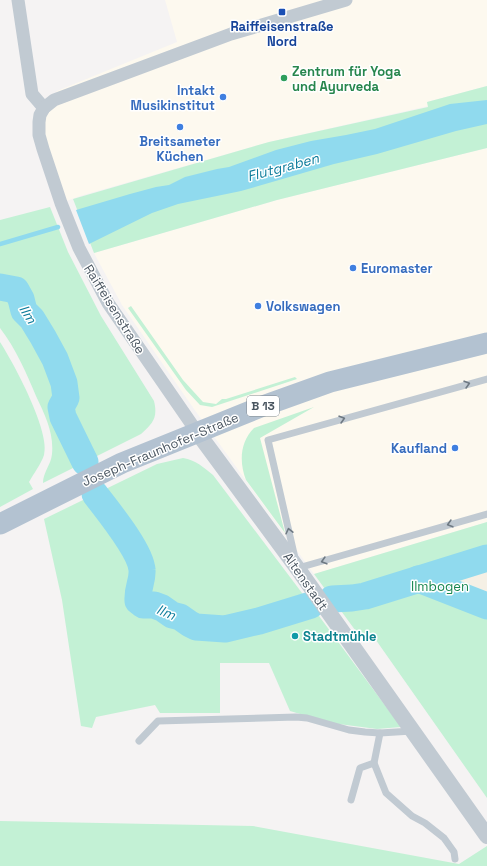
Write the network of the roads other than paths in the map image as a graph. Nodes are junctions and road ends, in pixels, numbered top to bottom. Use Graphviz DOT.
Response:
graph roads {
  1 [pos="18,0"];
  2 [pos="346,0"];
  3 [pos="44,108"];
  4 [pos="487,343"];
  5 [pos="487,379"];
  6 [pos="197,432"];
  7 [pos="487,514"];
  8 [pos="0,524"];
  9 [pos="298,569"];
  10 [pos="413,731"];
  11 [pos="380,733"];
  12 [pos="139,741"];
  13 [pos="374,763"];
  14 [pos="351,800"];
  15 [pos="487,836"];
  16 [pos="455,859"];
  1 -- 3 [label="street"];
  2 -- 3 [label="street"];
  3 -- 6 [label="street, Raiffeisenstraße"];
  4 -- 6 [label="main road, Joseph-Fraunhofer-Straße / B 13"];
  9 -- 5 [label="lane, one-way"];
  6 -- 8 [label="main road, Joseph-Fraunhofer-Straße / B 13"];
  6 -- 9 [label="street, Altenstadt"];
  7 -- 9 [label="lane, one-way"];
  9 -- 10 [label="street, Altenstadt"];
  10 -- 11 [label="lane"];
  10 -- 15 [label="street, Altenstadt"];
  11 -- 12 [label="lane"];
  11 -- 13 [label="lane"];
  13 -- 14 [label="lane"];
  13 -- 16 [label="lane"];
}
